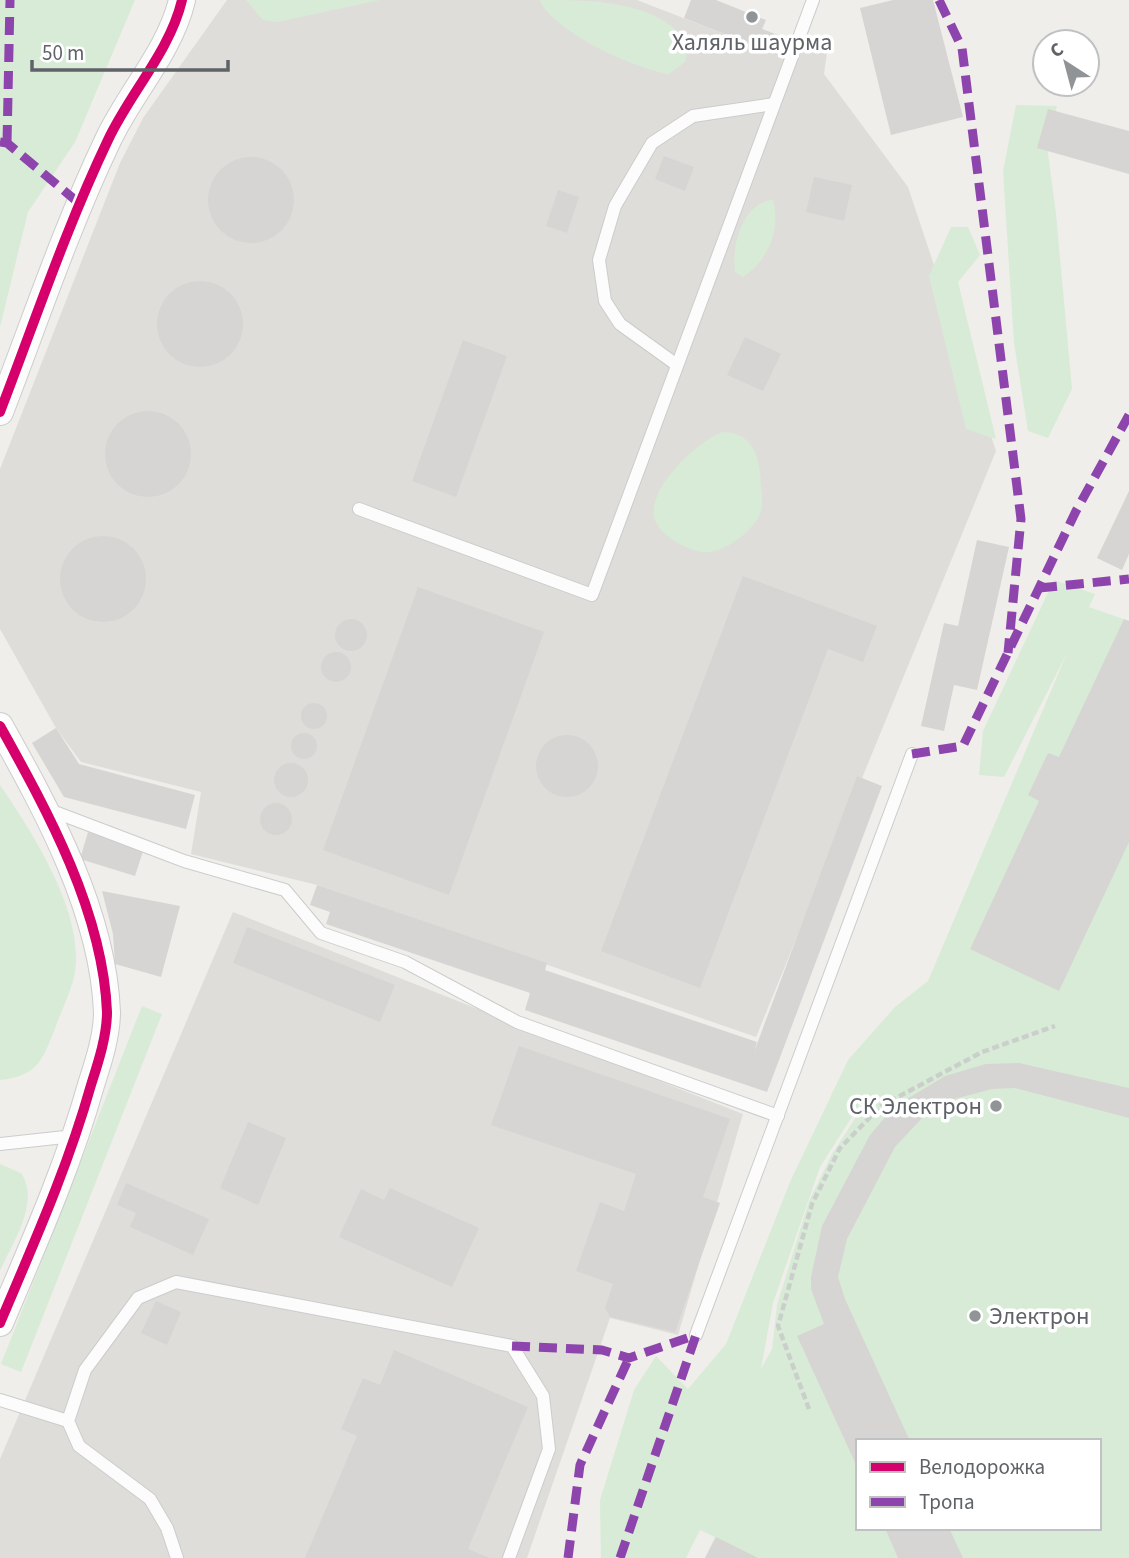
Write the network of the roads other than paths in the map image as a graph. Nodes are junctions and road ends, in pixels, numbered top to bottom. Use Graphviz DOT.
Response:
graph roads {
  1 [pos="182,0"];
  2 [pos="813,0"];
  3 [pos="774,104"];
  4 [pos="677,365"];
  5 [pos="0,412"];
  6 [pos="359,509"];
  7 [pos="0,726"];
  8 [pos="912,754"];
  9 [pos="47,809"];
  10 [pos="778,1116"];
  11 [pos="75,1136"];
  12 [pos="0,1144"];
  13 [pos="0,1323"];
  14 [pos="696,1335"];
  15 [pos="0,1400"];
  16 [pos="68,1421"];
  17 [pos="177,1558"];
  18 [pos="509,1558"];
  1 -- 5 [label="street"];
  2 -- 3 [label="lane"];
  3 -- 4 [label="lane"];
  3 -- 4 [label="lane"];
  4 -- 6 [label="lane"];
  7 -- 9 [label="street"];
  8 -- 10 [label="lane"];
  9 -- 10 [label="lane"];
  9 -- 11 [label="street"];
  10 -- 14 [label="lane"];
  11 -- 12 [label="lane"];
  11 -- 13 [label="street"];
  15 -- 16 [label="lane"];
  16 -- 17 [label="lane"];
  16 -- 18 [label="lane"];
}
